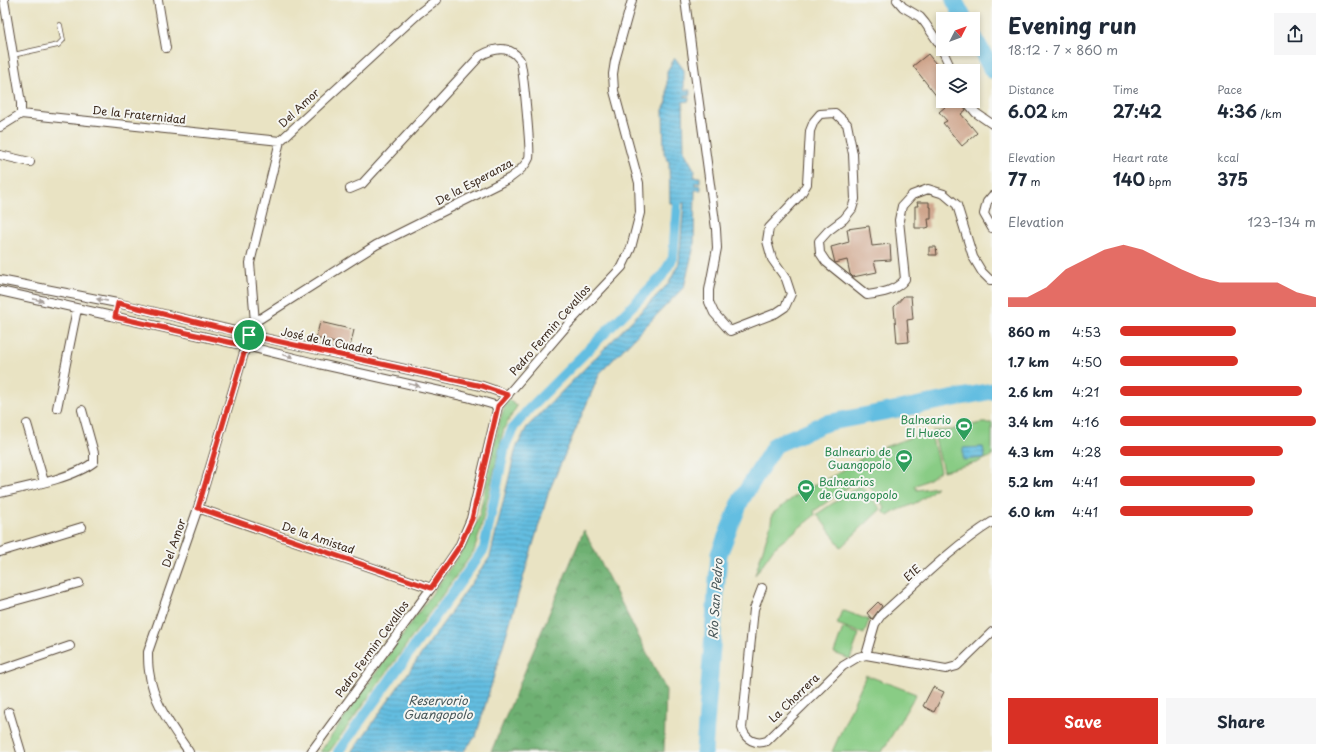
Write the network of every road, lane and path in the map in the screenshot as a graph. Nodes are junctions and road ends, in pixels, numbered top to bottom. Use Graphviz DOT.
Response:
graph roads {
  1 [pos="4,0"];
  2 [pos="158,0"];
  3 [pos="436,0"];
  4 [pos="632,0"];
  5 [pos="685,0"];
  6 [pos="897,0"];
  7 [pos="60,25"];
  8 [pos="166,48"];
  9 [pos="13,55"];
  10 [pos="949,64"];
  11 [pos="972,108"];
  12 [pos="21,114"];
  13 [pos="992,124"];
  14 [pos="0,127"];
  15 [pos="280,141"];
  16 [pos="0,155"];
  17 [pos="30,162"];
  18 [pos="350,188"];
  19 [pos="992,196"];
  20 [pos="992,228"];
  21 [pos="0,280"];
  22 [pos="992,280"];
  23 [pos="0,291"];
  24 [pos="118,303"];
  25 [pos="76,309"];
  26 [pos="115,317"];
  27 [pos="255,322"];
  28 [pos="249,335"];
  29 [pos="246,346"];
  30 [pos="373,362"];
  31 [pos="370,376"];
  32 [pos="508,395"];
  33 [pos="498,406"];
  34 [pos="57,408"];
  35 [pos="82,410"];
  36 [pos="27,424"];
  37 [pos="44,482"];
  38 [pos="0,493"];
  39 [pos="198,508"];
  40 [pos="992,522"];
  41 [pos="82,527"];
  42 [pos="0,552"];
  43 [pos="79,583"];
  44 [pos="431,588"];
  45 [pos="762,588"];
  46 [pos="0,605"];
  47 [pos="992,632"];
  48 [pos="70,646"];
  49 [pos="866,655"];
  50 [pos="0,670"];
  51 [pos="9,712"];
  52 [pos="21,752"];
  53 [pos="189,752"];
  54 [pos="311,752"];
  1 -- 9 [label="street"];
  2 -- 8 [label="street"];
  3 -- 15 [label="street, Del Amor"];
  4 -- 32 [label="street, Pedro Fermin Cevallos"];
  5 -- 22 [label="street"];
  6 -- 10 [label="street"];
  7 -- 9 [label="lane"];
  9 -- 12 [label="street"];
  11 -- 13 [label="street"];
  12 -- 14 [label="street"];
  12 -- 15 [label="street, De la Fraternidad"];
  15 -- 27 [label="street, Del Amor"];
  16 -- 17 [label="street"];
  18 -- 27 [label="street, De la Esperanza"];
  19 -- 20 [label="street"];
  24 -- 21 [label="street, José de la Cuadra, one-way"];
  23 -- 25 [label="street, José de la Cuadra, one-way"];
  24 -- 26 [label="street"];
  24 -- 28 [label="street, José de la Cuadra"];
  25 -- 26 [label="street, José de la Cuadra"];
  25 -- 34 [label="street"];
  26 -- 29 [label="street, José de la Cuadra"];
  27 -- 28 [label="street"];
  28 -- 29 [label="street, Del Amor"];
  28 -- 30 [label="street, José de la Cuadra"];
  29 -- 31 [label="street, José de la Cuadra, one-way"];
  29 -- 39 [label="street, Del Amor"];
  30 -- 31 [label="street"];
  30 -- 32 [label="street, José de la Cuadra"];
  31 -- 33 [label="street, José de la Cuadra, one-way"];
  32 -- 33 [label="street, Pedro Fermin Cevallos"];
  33 -- 44 [label="street, Pedro Fermin Cevallos"];
  35 -- 37 [label="street"];
  36 -- 37 [label="street"];
  37 -- 38 [label="street"];
  39 -- 44 [label="street, De la Amistad"];
  39 -- 53 [label="street, Del Amor"];
  40 -- 49 [label="street, E1E"];
  41 -- 42 [label="street"];
  43 -- 46 [label="street"];
  44 -- 54 [label="street, Pedro Fermin Cevallos"];
  45 -- 49 [label="street, La Chorrera"];
  47 -- 49 [label="street"];
  48 -- 50 [label="street"];
  51 -- 52 [label="street"];
}
